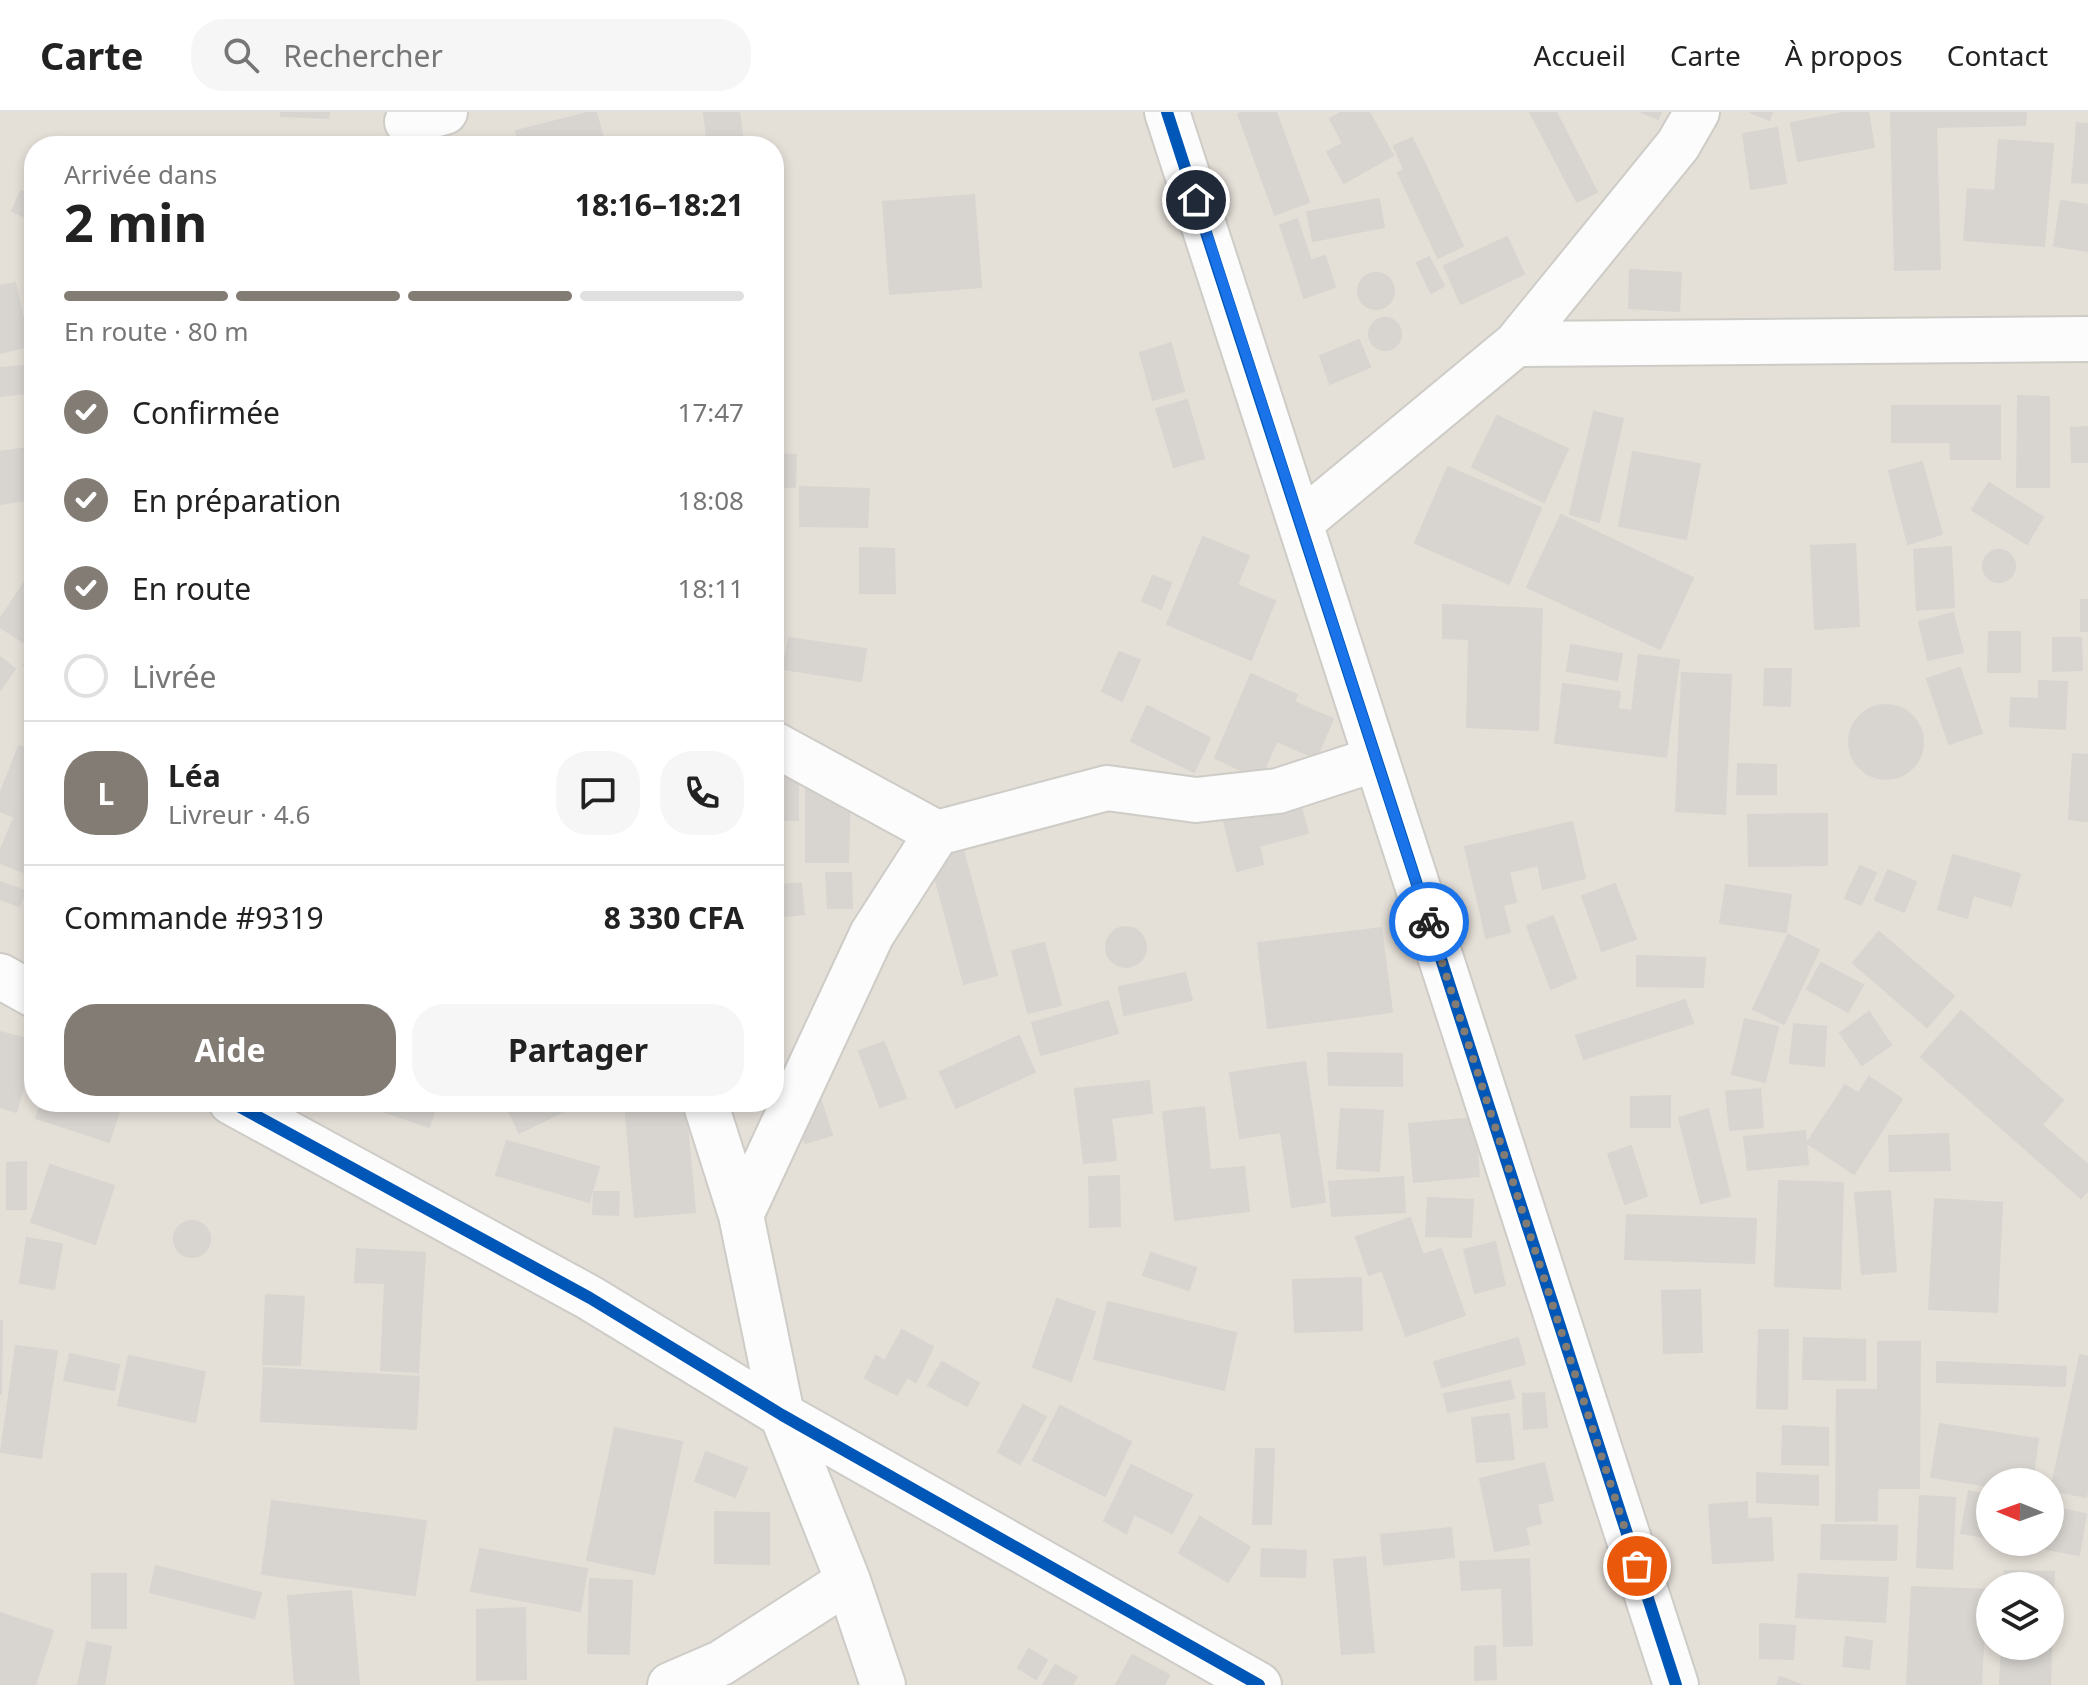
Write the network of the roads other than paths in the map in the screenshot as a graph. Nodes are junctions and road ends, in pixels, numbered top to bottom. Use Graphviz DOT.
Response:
graph roads {
  1 [pos="1167,112"];
  2 [pos="1697,112"];
  3 [pos="2088,339"];
  4 [pos="1516,344"];
  5 [pos="1300,523"];
  6 [pos="784,749"];
  7 [pos="1376,759"];
  8 [pos="937,833"];
  9 [pos="0,976"];
  10 [pos="24,989"];
  11 [pos="249,1112"];
  12 [pos="708,1112"];
  13 [pos="741,1215"];
  14 [pos="782,1415"];
  15 [pos="848,1581"];
  16 [pos="670,1685"];
  17 [pos="883,1685"];
  18 [pos="1259,1685"];
  19 [pos="1676,1685"];
  1 -- 5 [label="street"];
  2 -- 4 [label="street"];
  3 -- 4 [label="street"];
  4 -- 5 [label="street"];
  5 -- 7 [label="street"];
  6 -- 8 [label="street"];
  7 -- 8 [label="street"];
  7 -- 19 [label="street"];
  8 -- 13 [label="street"];
  9 -- 10 [label="street"];
  11 -- 14 [label="street"];
  12 -- 13 [label="street"];
  13 -- 14 [label="street"];
  14 -- 15 [label="street"];
  14 -- 18 [label="street"];
  15 -- 16 [label="street"];
  15 -- 17 [label="street"];
}
